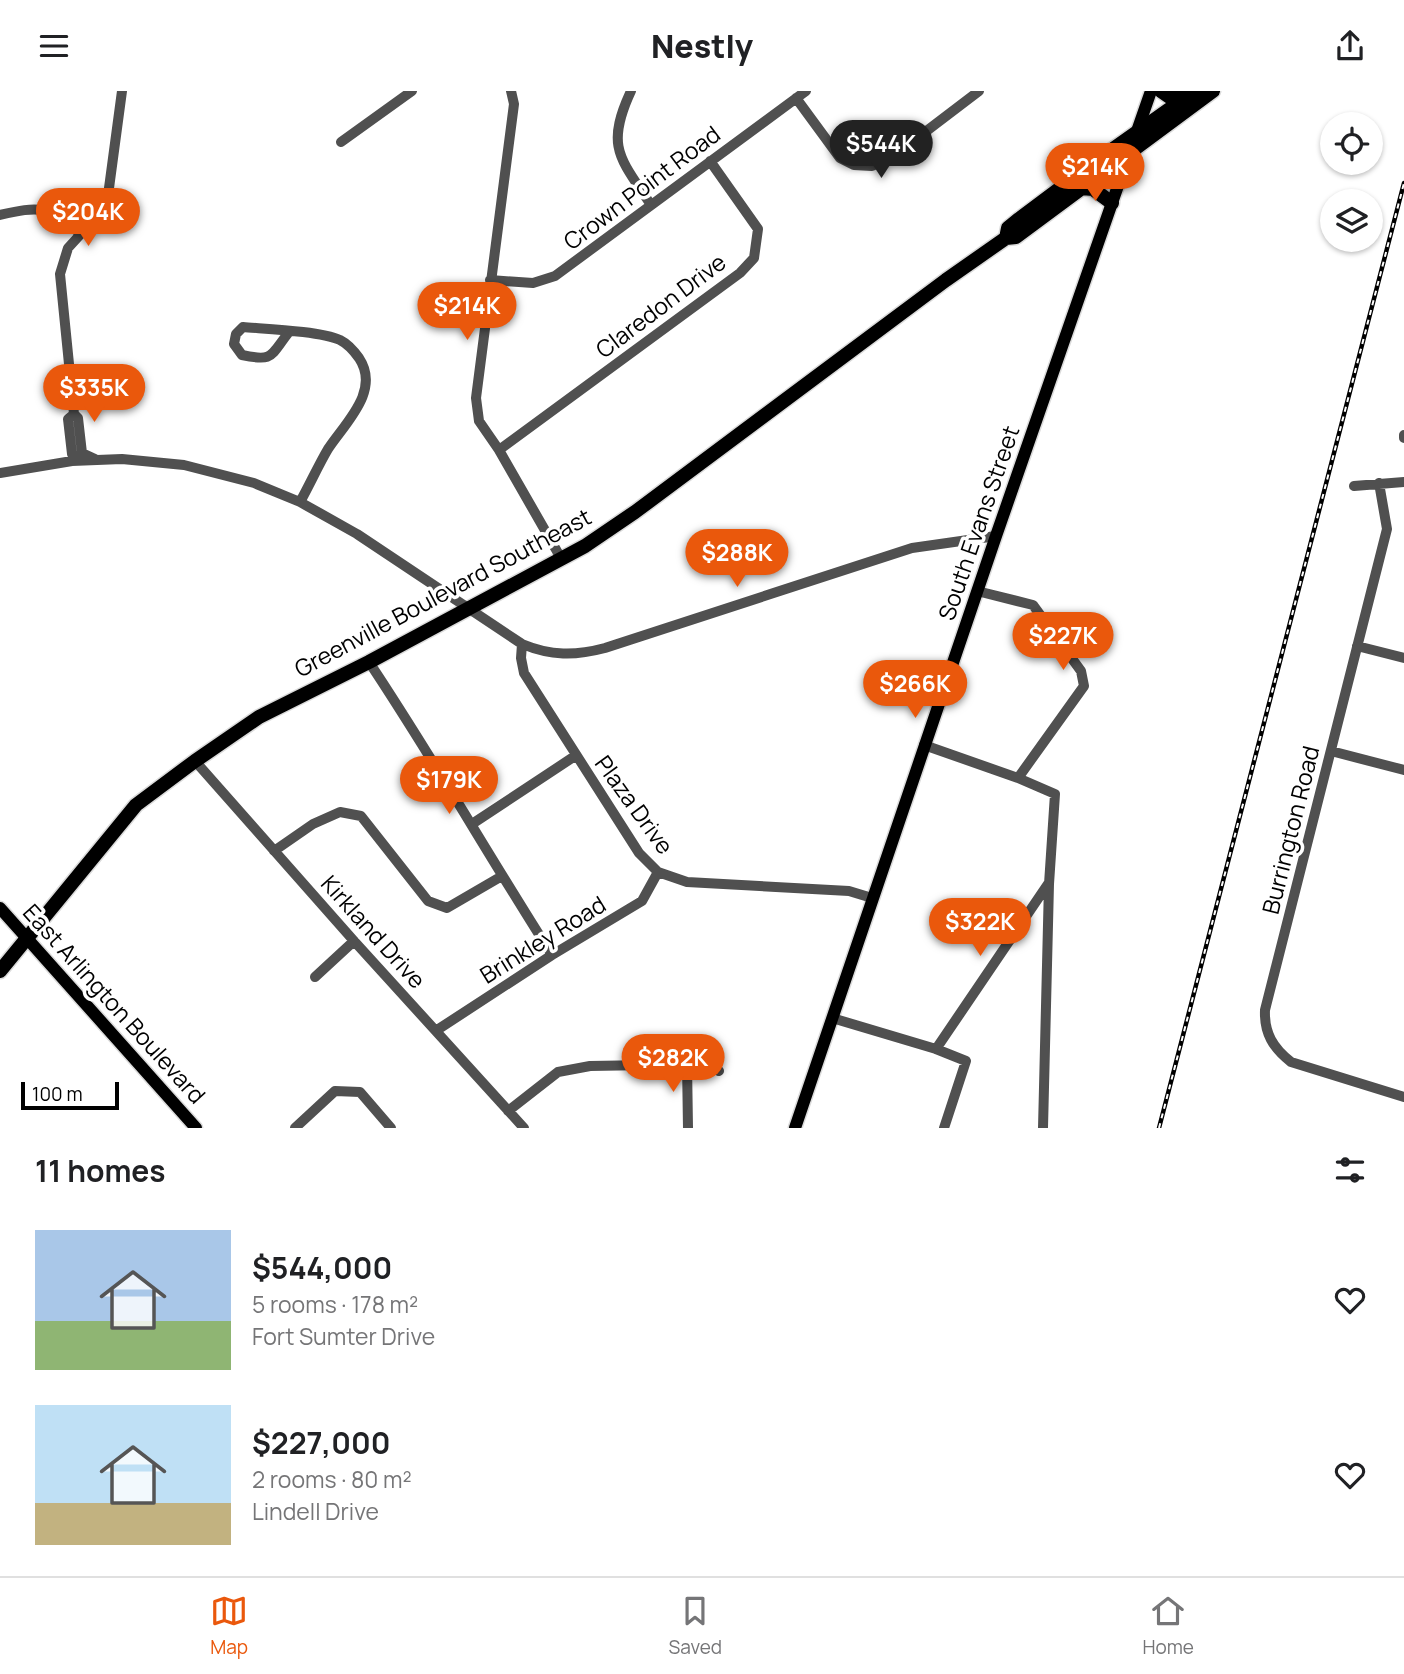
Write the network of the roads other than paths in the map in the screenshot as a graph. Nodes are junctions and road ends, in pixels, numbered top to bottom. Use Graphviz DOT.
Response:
graph roads {
  1 [pos="122,91"];
  2 [pos="412,91"];
  3 [pos="511,91"];
  4 [pos="631,91"];
  5 [pos="806,91"];
  6 [pos="979,91"];
  7 [pos="1151,91"];
  8 [pos="1161,91"];
  9 [pos="1213,91"];
  10 [pos="1193,93"];
  11 [pos="796,99"];
  12 [pos="1136,134"];
  13 [pos="341,142"];
  14 [pos="1130,151"];
  15 [pos="710,161"];
  16 [pos="1081,188"];
  17 [pos="1112,204"];
  18 [pos="651,205"];
  19 [pos="0,215"];
  20 [pos="80,234"];
  21 [pos="1006,238"];
  22 [pos="490,280"];
  23 [pos="289,332"];
  24 [pos="499,450"];
  25 [pos="96,459"];
  26 [pos="0,473"];
  27 [pos="1404,482"];
  28 [pos="1379,483"];
  29 [pos="1354,486"];
  30 [pos="300,502"];
  31 [pos="996,536"];
  32 [pos="562,560"];
  33 [pos="978,590"];
  34 [pos="468,609"];
  35 [pos="522,644"];
  36 [pos="1357,646"];
  37 [pos="1404,658"];
  38 [pos="369,662"];
  39 [pos="924,745"];
  40 [pos="1331,751"];
  41 [pos="575,755"];
  42 [pos="195,761"];
  43 [pos="1404,770"];
  44 [pos="1018,778"];
  45 [pos="472,824"];
  46 [pos="274,851"];
  47 [pos="659,872"];
  48 [pos="502,876"];
  49 [pos="1049,884"];
  50 [pos="872,898"];
  51 [pos="0,908"];
  52 [pos="27,938"];
  53 [pos="354,941"];
  54 [pos="552,955"];
  55 [pos="0,971"];
  56 [pos="315,977"];
  57 [pos="832,1018"];
  58 [pos="437,1030"];
  59 [pos="936,1049"];
  60 [pos="687,1063"];
  61 [pos="719,1072"];
  62 [pos="1404,1097"];
  63 [pos="508,1111"];
  64 [pos="196,1128"];
  65 [pos="295,1128"];
  66 [pos="391,1128"];
  67 [pos="524,1128"];
  68 [pos="688,1128"];
  69 [pos="794,1128"];
  70 [pos="944,1128"];
  71 [pos="1044,1128"];
  1 -- 20 [label="street"];
  2 -- 13 [label="street"];
  3 -- 22 [label="street"];
  4 -- 18 [label="street"];
  5 -- 11 [label="street, Crown Point Road"];
  6 -- 11 [label="street"];
  7 -- 12 [label="main road, South Evans Street"];
  8 -- 10 [label="highway"];
  9 -- 14 [label="highway"];
  10 -- 12 [label="highway, Greenville Boulevard Southeast"];
  11 -- 15 [label="street, Crown Point Road"];
  12 -- 14 [label="main road, South Evans Street"];
  12 -- 21 [label="highway, Greenville Boulevard Southeast"];
  14 -- 16 [label="highway"];
  14 -- 17 [label="main road, South Evans Street"];
  15 -- 18 [label="street, Crown Point Road"];
  15 -- 24 [label="street, Claredon Drive"];
  16 -- 17 [label="highway"];
  16 -- 21 [label="highway"];
  17 -- 31 [label="main road, South Evans Street"];
  18 -- 22 [label="street, Crown Point Road"];
  19 -- 20 [label="street"];
  20 -- 25 [label="street"];
  21 -- 32 [label="highway, Greenville Boulevard Southeast"];
  22 -- 24 [label="street"];
  23 -- 23 [label="street"];
  23 -- 30 [label="street"];
  24 -- 32 [label="street"];
  25 -- 26 [label="street"];
  25 -- 30 [label="street"];
  27 -- 28 [label="street"];
  28 -- 29 [label="street"];
  28 -- 36 [label="street, Burrington Road"];
  30 -- 34 [label="street"];
  31 -- 33 [label="main road, South Evans Street"];
  31 -- 35 [label="street"];
  32 -- 34 [label="highway, Greenville Boulevard Southeast"];
  33 -- 39 [label="main road, South Evans Street"];
  33 -- 44 [label="street"];
  34 -- 35 [label="street"];
  34 -- 38 [label="highway, Greenville Boulevard Southeast"];
  35 -- 41 [label="street, Plaza Drive"];
  36 -- 37 [label="street"];
  36 -- 40 [label="street, Burrington Road"];
  38 -- 42 [label="highway, Greenville Boulevard Southeast"];
  38 -- 45 [label="street"];
  39 -- 44 [label="street"];
  39 -- 50 [label="main road, South Evans Street"];
  40 -- 43 [label="street"];
  40 -- 62 [label="street, Burrington Road"];
  41 -- 45 [label="street"];
  41 -- 47 [label="street, Plaza Drive"];
  42 -- 46 [label="street, Kirkland Drive"];
  42 -- 52 [label="highway, Greenville Boulevard Southeast"];
  44 -- 49 [label="street"];
  45 -- 48 [label="street"];
  46 -- 48 [label="street"];
  46 -- 53 [label="street, Kirkland Drive"];
  47 -- 50 [label="street, Plaza Drive"];
  47 -- 54 [label="street, Brinkley Road"];
  48 -- 54 [label="street"];
  49 -- 59 [label="street"];
  49 -- 71 [label="street"];
  50 -- 57 [label="main road, South Evans Street"];
  51 -- 52 [label="main road, East Arlington Boulevard"];
  52 -- 55 [label="highway, Greenville Boulevard Southeast"];
  52 -- 64 [label="main road, East Arlington Boulevard"];
  53 -- 56 [label="street"];
  53 -- 58 [label="street, Kirkland Drive"];
  54 -- 58 [label="street, Brinkley Road"];
  57 -- 59 [label="street"];
  57 -- 69 [label="main road, South Evans Street"];
  58 -- 63 [label="street, Kirkland Drive"];
  59 -- 70 [label="street"];
  60 -- 61 [label="street"];
  60 -- 63 [label="street"];
  60 -- 68 [label="street"];
  63 -- 67 [label="street, Kirkland Drive"];
  65 -- 66 [label="street"];
}
